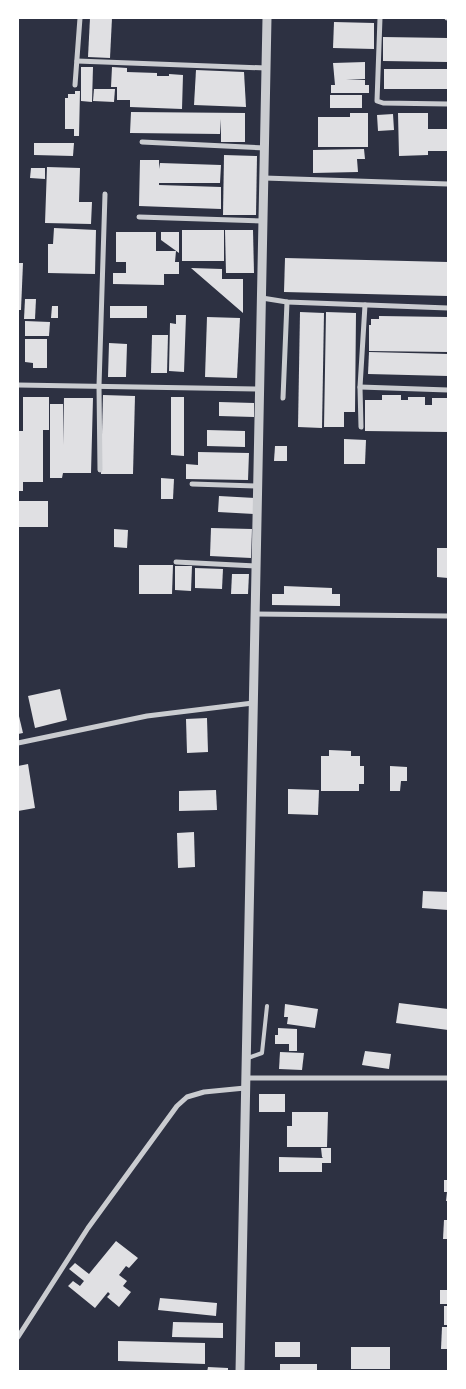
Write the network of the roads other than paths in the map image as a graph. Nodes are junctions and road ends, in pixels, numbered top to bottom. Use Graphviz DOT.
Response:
graph roads {
  1 [pos="80,18"];
  2 [pos="267,18"];
  3 [pos="380,18"];
  4 [pos="77,61"];
  5 [pos="266,68"];
  6 [pos="75,85"];
  7 [pos="448,104"];
  8 [pos="142,142"];
  9 [pos="265,148"];
  10 [pos="264,178"];
  11 [pos="448,184"];
  12 [pos="105,194"];
  13 [pos="139,217"];
  14 [pos="263,221"];
  15 [pos="262,298"];
  16 [pos="287,302"];
  17 [pos="364,305"];
  18 [pos="448,308"];
  19 [pos="18,385"];
  20 [pos="99,386"];
  21 [pos="360,388"];
  22 [pos="260,389"];
  23 [pos="448,390"];
  24 [pos="282,398"];
  25 [pos="361,427"];
  26 [pos="100,470"];
  27 [pos="192,484"];
  28 [pos="258,486"];
  29 [pos="176,562"];
  30 [pos="256,566"];
  31 [pos="255,614"];
  32 [pos="448,616"];
  33 [pos="253,703"];
  34 [pos="18,743"];
  35 [pos="267,1006"];
  36 [pos="246,1058"];
  37 [pos="448,1072"];
  38 [pos="448,1078"];
  39 [pos="246,1083"];
  40 [pos="18,1336"];
  41 [pos="240,1372"];
  1 -- 4 [label="street"];
  2 -- 5 [label="street"];
  3 -- 7 [label="street"];
  4 -- 5 [label="street"];
  4 -- 6 [label="street"];
  5 -- 9 [label="street"];
  8 -- 9 [label="street"];
  9 -- 10 [label="street"];
  10 -- 11 [label="street"];
  10 -- 14 [label="street"];
  12 -- 20 [label="street"];
  13 -- 14 [label="street"];
  14 -- 15 [label="street"];
  15 -- 16 [label="street"];
  15 -- 22 [label="street"];
  16 -- 17 [label="street"];
  16 -- 24 [label="street"];
  17 -- 18 [label="street"];
  17 -- 21 [label="street"];
  19 -- 20 [label="street"];
  20 -- 22 [label="street"];
  20 -- 26 [label="street"];
  21 -- 23 [label="street"];
  21 -- 25 [label="street"];
  22 -- 28 [label="street"];
  27 -- 28 [label="street"];
  28 -- 30 [label="street"];
  29 -- 30 [label="street"];
  30 -- 31 [label="street"];
  31 -- 32 [label="street"];
  31 -- 33 [label="street"];
  33 -- 34 [label="street"];
  33 -- 36 [label="street"];
  35 -- 36 [label="lane"];
  36 -- 39 [label="street"];
  37 -- 38 [label="lane"];
  38 -- 39 [label="street"];
  39 -- 40 [label="street"];
  39 -- 41 [label="street"];
}
